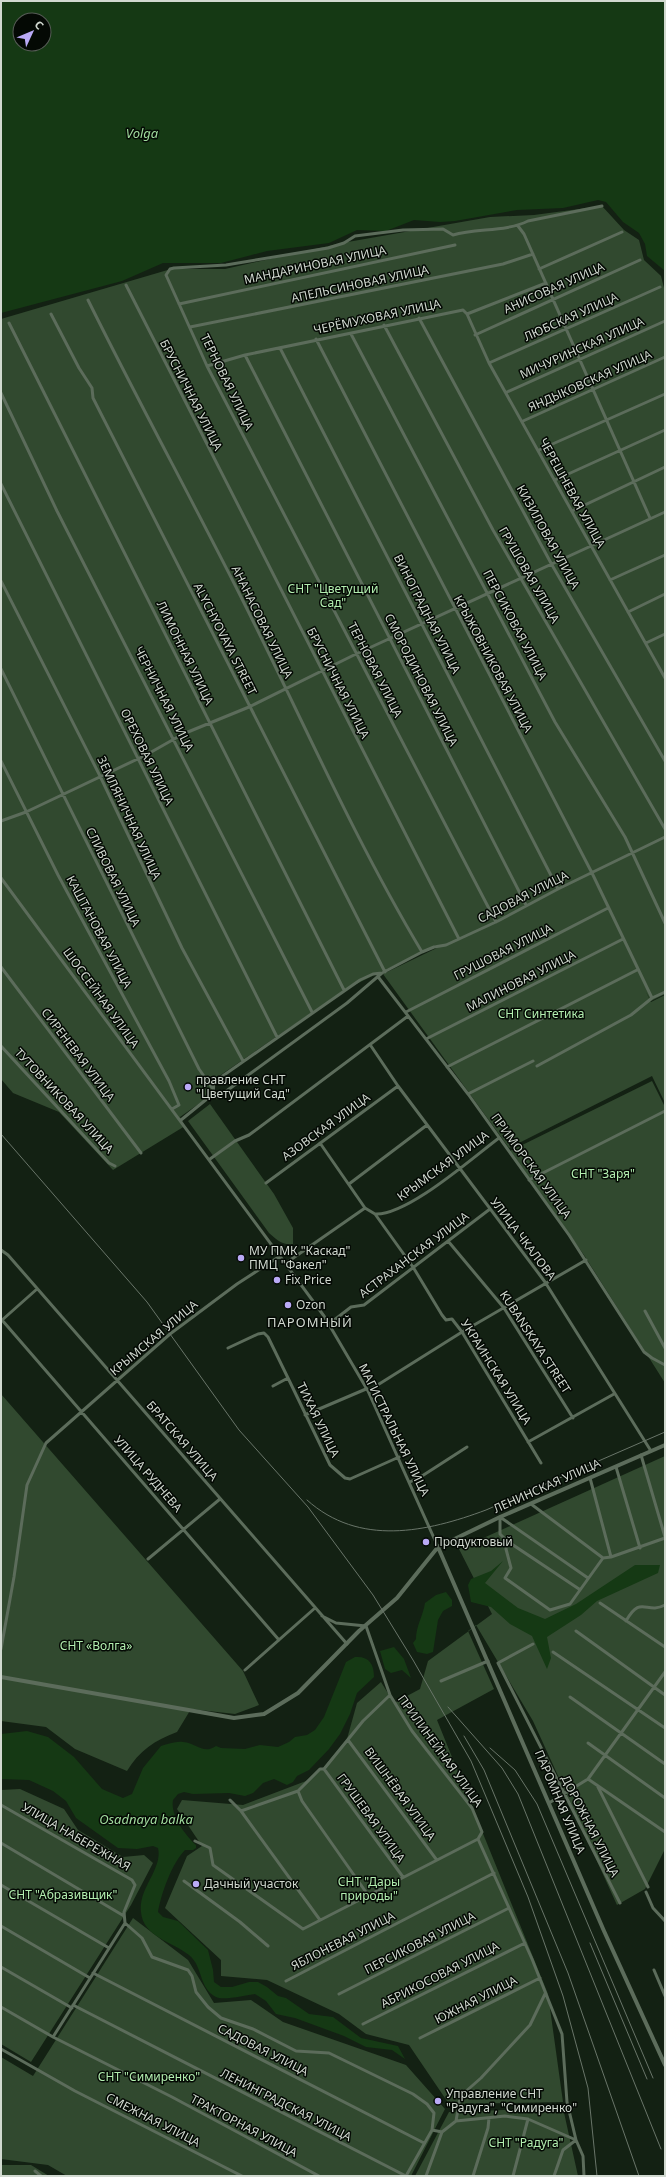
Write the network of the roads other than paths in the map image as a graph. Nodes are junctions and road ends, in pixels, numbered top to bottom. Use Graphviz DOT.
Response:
graph roads {
  1 [pos="602,206"];
  2 [pos="518,226"];
  3 [pos="622,232"];
  4 [pos="455,244"];
  5 [pos="533,254"];
  6 [pos="640,260"];
  7 [pos="539,268"];
  8 [pos="166,275"];
  9 [pos="546,282"];
  10 [pos="126,285"];
  11 [pos="660,287"];
  12 [pos="553,298"];
  13 [pos="88,300"];
  14 [pos="179,304"];
  15 [pos="51,314"];
  16 [pos="467,314"];
  17 [pos="419,318"];
  18 [pos="665,320"];
  19 [pos="9,323"];
  20 [pos="384,325"];
  21 [pos="190,327"];
  22 [pos="567,329"];
  23 [pos="351,334"];
  24 [pos="475,335"];
  25 [pos="316,340"];
  26 [pos="280,348"];
  27 [pos="245,355"];
  28 [pos="665,357"];
  29 [pos="580,359"];
  30 [pos="490,363"];
  31 [pos="207,366"];
  32 [pos="593,389"];
  33 [pos="507,392"];
  34 [pos="1,393"];
  35 [pos="665,394"];
  36 [pos="608,420"];
  37 [pos="523,421"];
  38 [pos="665,430"];
  39 [pos="539,450"];
  40 [pos="621,451"];
  41 [pos="665,466"];
  42 [pos="555,480"];
  43 [pos="634,481"];
  44 [pos="1,484"];
  45 [pos="572,511"];
  46 [pos="665,512"];
  47 [pos="650,518"];
  48 [pos="591,546"];
  49 [pos="665,555"];
  50 [pos="552,565"];
  51 [pos="521,579"];
  52 [pos="610,580"];
  53 [pos="1,581"];
  54 [pos="488,593"];
  55 [pos="665,594"];
  56 [pos="454,609"];
  57 [pos="628,612"];
  58 [pos="422,624"];
  59 [pos="665,634"];
  60 [pos="390,639"];
  61 [pos="646,643"];
  62 [pos="356,654"];
  63 [pos="1,670"];
  64 [pos="321,671"];
  65 [pos="664,672"];
  66 [pos="665,678"];
  67 [pos="285,688"];
  68 [pos="249,706"];
  69 [pos="210,723"];
  70 [pos="175,739"];
  71 [pos="138,759"];
  72 [pos="1,761"];
  73 [pos="665,761"];
  74 [pos="100,776"];
  75 [pos="63,795"];
  76 [pos="26,812"];
  77 [pos="1,821"];
  78 [pos="665,829"];
  79 [pos="665,836"];
  80 [pos="632,854"];
  81 [pos="592,873"];
  82 [pos="1,878"];
  83 [pos="558,889"];
  84 [pos="526,905"];
  85 [pos="608,908"];
  86 [pos="496,922"];
  87 [pos="665,923"];
  88 [pos="623,939"];
  89 [pos="460,940"];
  90 [pos="422,952"];
  91 [pos="1,967"];
  92 [pos="637,970"];
  93 [pos="385,972"];
  94 [pos="379,978"];
  95 [pos="344,990"];
  96 [pos="665,992"];
  97 [pos="652,998"];
  98 [pos="312,1012"];
  99 [pos="406,1012"];
  100 [pos="408,1016"];
  101 [pos="277,1037"];
  102 [pos="426,1039"];
  103 [pos="1,1046"];
  104 [pos="371,1046"];
  105 [pos="244,1061"];
  106 [pos="533,1061"];
  107 [pos="537,1066"];
  108 [pos="447,1067"];
  109 [pos="398,1086"];
  110 [pos="213,1089"];
  111 [pos="213,1094"];
  112 [pos="468,1094"];
  113 [pos="172,1109"];
  114 [pos="665,1111"];
  115 [pos="181,1120"];
  116 [pos="426,1125"];
  117 [pos="187,1128"];
  118 [pos="499,1138"];
  119 [pos="320,1143"];
  120 [pos="141,1153"];
  121 [pos="210,1159"];
  122 [pos="115,1166"];
  123 [pos="459,1168"];
  124 [pos="530,1180"];
  125 [pos="266,1183"];
  126 [pos="349,1184"];
  127 [pos="365,1208"];
  128 [pos="490,1209"];
  129 [pos="375,1214"];
  130 [pos="448,1241"];
  131 [pos="2,1250"];
  132 [pos="280,1256"];
  133 [pos="586,1260"];
  134 [pos="286,1263"];
  135 [pos="413,1267"];
  136 [pos="545,1282"];
  137 [pos="37,1289"];
  138 [pos="504,1308"];
  139 [pos="645,1311"];
  140 [pos="2,1321"];
  141 [pos="328,1324"];
  142 [pos="462,1332"];
  143 [pos="228,1348"];
  144 [pos="665,1348"];
  145 [pos="665,1365"];
  146 [pos="288,1378"];
  147 [pos="118,1379"];
  148 [pos="273,1386"];
  149 [pos="367,1390"];
  150 [pos="614,1394"];
  151 [pos="81,1411"];
  152 [pos="306,1415"];
  153 [pos="573,1418"];
  154 [pos="528,1442"];
  155 [pos="665,1445"];
  156 [pos="467,1447"];
  157 [pos="651,1451"];
  158 [pos="641,1455"];
  159 [pos="399,1458"];
  160 [pos="541,1463"];
  161 [pos="616,1467"];
  162 [pos="590,1478"];
  163 [pos="410,1482"];
  164 [pos="220,1499"];
  165 [pos="531,1504"];
  166 [pos="500,1517"];
  167 [pos="184,1529"];
  168 [pos="665,1538"];
  169 [pos="507,1541"];
  170 [pos="438,1547"];
  171 [pos="640,1548"];
  172 [pos="603,1558"];
  173 [pos="611,1558"];
  174 [pos="148,1559"];
  175 [pos="588,1578"];
  176 [pos="579,1589"];
  177 [pos="600,1603"];
  178 [pos="665,1605"];
  179 [pos="315,1608"];
  180 [pos="322,1616"];
  181 [pos="626,1621"];
  182 [pos="366,1626"];
  183 [pos="576,1631"];
  184 [pos="279,1640"];
  185 [pos="347,1644"];
  186 [pos="534,1644"];
  187 [pos="665,1648"];
  188 [pos="1,1650"];
  189 [pos="553,1652"];
  190 [pos="488,1661"];
  191 [pos="245,1670"];
  192 [pos="665,1672"];
  193 [pos="1,1677"];
  194 [pos="441,1681"];
  195 [pos="654,1688"];
  196 [pos="390,1695"];
  197 [pos="665,1695"];
  198 [pos="570,1697"];
  199 [pos="639,1711"];
  200 [pos="665,1728"];
  201 [pos="621,1733"];
  202 [pos="348,1740"];
  203 [pos="588,1743"];
  204 [pos="605,1756"];
  205 [pos="665,1764"];
  206 [pos="324,1769"];
  207 [pos="588,1779"];
  208 [pos="597,1785"];
  209 [pos="298,1791"];
  210 [pos="564,1793"];
  211 [pos="665,1798"];
  212 [pos="230,1800"];
  213 [pos="549,1803"];
  214 [pos="1,1805"];
  215 [pos="241,1811"];
  216 [pos="665,1832"];
  217 [pos="478,1839"];
  218 [pos="195,1841"];
  219 [pos="1,1843"];
  220 [pos="436,1859"];
  221 [pos="494,1873"];
  222 [pos="402,1877"];
  223 [pos="184,1881"];
  224 [pos="1,1885"];
  225 [pos="648,1887"];
  226 [pos="646,1892"];
  227 [pos="368,1895"];
  228 [pos="620,1903"];
  229 [pos="509,1908"];
  230 [pos="124,1916"];
  231 [pos="320,1920"];
  232 [pos="665,1921"];
  233 [pos="125,1923"];
  234 [pos="1,1926"];
  235 [pos="525,1943"];
  236 [pos="268,1946"];
  237 [pos="109,1948"];
  238 [pos="1,1967"];
  239 [pos="654,1970"];
  240 [pos="93,1973"];
  241 [pos="90,1978"];
  242 [pos="540,1978"];
  243 [pos="286,1981"];
  244 [pos="339,1994"];
  245 [pos="545,1994"];
  246 [pos="665,1996"];
  247 [pos="72,2006"];
  248 [pos="1,2007"];
  249 [pos="363,2024"];
  250 [pos="53,2037"];
  251 [pos="420,2038"];
  252 [pos="1,2049"];
  253 [pos="665,2065"];
  254 [pos="489,2118"];
  255 [pos="528,2119"];
  256 [pos="456,2121"];
  257 [pos="432,2130"];
  258 [pos="442,2132"];
  259 [pos="576,2140"];
  260 [pos="424,2143"];
  261 [pos="35,2171"];
  262 [pos="41,2176"];
  263 [pos="242,2176"];
  264 [pos="319,2176"];
  265 [pos="406,2176"];
  266 [pos="426,2176"];
  267 [pos="473,2176"];
  268 [pos="513,2176"];
  269 [pos="554,2176"];
  270 [pos="584,2176"];
  1 -- 2 [label="street, МАНДАРИНОВАЯ УЛИЦА"];
  2 -- 5 [label="street"];
  2 -- 8 [label="street, МАНДАРИНОВАЯ УЛИЦА"];
  3 -- 7 [label="street"];
  4 -- 14 [label="street, МАНДАРИНОВАЯ УЛИЦА"];
  5 -- 7 [label="street"];
  5 -- 21 [label="street, АПЕЛЬСИНОВАЯ УЛИЦА"];
  6 -- 12 [label="street, АНИСОВАЯ УЛИЦА"];
  7 -- 9 [label="street"];
  8 -- 14 [label="street, ТЕРНОВАЯ УЛИЦА"];
  9 -- 12 [label="street"];
  9 -- 16 [label="street"];
  10 -- 64 [label="street, БРУСНИЧНАЯ УЛИЦА"];
  11 -- 22 [label="street, ЛЮБСКАЯ УЛИЦА"];
  12 -- 22 [label="street"];
  12 -- 24 [label="street, АНИСОВАЯ УЛИЦА"];
  13 -- 67 [label="street, АНАНАСОВАЯ УЛИЦА"];
  14 -- 21 [label="street, ТЕРНОВАЯ УЛИЦА"];
  15 -- 68 [label="street, ALYCHYOVAYA STREET"];
  16 -- 17 [label="street, ЧЕРЁМУХОВАЯ УЛИЦА"];
  16 -- 24 [label="street, ЧЕРЕШНЕВАЯ УЛИЦА"];
  17 -- 20 [label="street, ЧЕРЁМУХОВАЯ УЛИЦА"];
  17 -- 50 [label="street, КИЗИЛОВАЯ УЛИЦА"];
  18 -- 29 [label="street, МИЧУРИНСКАЯ УЛИЦА"];
  19 -- 69 [label="street, ЛИМОННАЯ УЛИЦА"];
  20 -- 23 [label="street, ЧЕРЁМУХОВАЯ УЛИЦА"];
  20 -- 51 [label="street, ГРУШОВАЯ УЛИЦА"];
  21 -- 31 [label="street, ТЕРНОВАЯ УЛИЦА"];
  22 -- 29 [label="street"];
  22 -- 30 [label="street, ЛЮБСКАЯ УЛИЦА"];
  23 -- 25 [label="street, ЧЕРЁМУХОВАЯ УЛИЦА"];
  23 -- 54 [label="street, ПЕРСИКОВАЯ УЛИЦА"];
  24 -- 30 [label="street, ЧЕРЕШНЕВАЯ УЛИЦА"];
  25 -- 26 [label="street, ЧЕРЁМУХОВАЯ УЛИЦА"];
  25 -- 56 [label="street, КРЫЖОВНИКОВАЯ УЛИЦА"];
  26 -- 27 [label="street, ЧЕРЁМУХОВАЯ УЛИЦА"];
  26 -- 58 [label="street, ВИНОГРАДНАЯ УЛИЦА"];
  27 -- 31 [label="street, ЧЕРЁМУХОВАЯ УЛИЦА"];
  27 -- 60 [label="street, СМОРОДИНОВАЯ УЛИЦА"];
  28 -- 32 [label="street, ЯНДЫКОВСКАЯ УЛИЦА"];
  29 -- 32 [label="street"];
  29 -- 33 [label="street, МИЧУРИНСКАЯ УЛИЦА"];
  30 -- 33 [label="street, ЧЕРЕШНЕВАЯ УЛИЦА"];
  31 -- 62 [label="street, ТЕРНОВАЯ УЛИЦА"];
  32 -- 36 [label="street"];
  32 -- 37 [label="street, ЯНДЫКОВСКАЯ УЛИЦА"];
  33 -- 37 [label="street, ЧЕРЕШНЕВАЯ УЛИЦА"];
  34 -- 70 [label="street, ЧЕРНИЧНАЯ УЛИЦА"];
  35 -- 36 [label="street"];
  36 -- 39 [label="street"];
  36 -- 40 [label="street"];
  37 -- 39 [label="street, ЧЕРЕШНЕВАЯ УЛИЦА"];
  38 -- 40 [label="street"];
  39 -- 42 [label="street, ЧЕРЕШНЕВАЯ УЛИЦА"];
  40 -- 42 [label="street"];
  40 -- 43 [label="street"];
  41 -- 43 [label="street"];
  42 -- 45 [label="street, ЧЕРЕШНЕВАЯ УЛИЦА"];
  43 -- 45 [label="street"];
  43 -- 47 [label="street"];
  44 -- 71 [label="street, ОРЕХОВАЯ УЛИЦА"];
  45 -- 48 [label="street, ЧЕРЕШНЕВАЯ УЛИЦА"];
  46 -- 47 [label="street"];
  47 -- 48 [label="street"];
  48 -- 50 [label="street"];
  48 -- 52 [label="street, ЧЕРЕШНЕВАЯ УЛИЦА"];
  49 -- 52 [label="street"];
  50 -- 51 [label="street"];
  50 -- 73 [label="street, КИЗИЛОВАЯ УЛИЦА"];
  51 -- 54 [label="street"];
  51 -- 78 [label="street, ГРУШОВАЯ УЛИЦА"];
  52 -- 57 [label="street, ЧЕРЕШНЕВАЯ УЛИЦА"];
  53 -- 74 [label="street, ЗЕМЛЯНИЧНАЯ УЛИЦА"];
  54 -- 56 [label="street"];
  54 -- 80 [label="street, ПЕРСИКОВАЯ УЛИЦА"];
  55 -- 57 [label="street"];
  56 -- 58 [label="street"];
  56 -- 81 [label="street, КРЫЖОВНИКОВАЯ УЛИЦА"];
  57 -- 61 [label="street, ЧЕРЕШНЕВАЯ УЛИЦА"];
  58 -- 60 [label="street"];
  58 -- 83 [label="street, ВИНОГРАДНАЯ УЛИЦА"];
  59 -- 61 [label="street"];
  60 -- 62 [label="street"];
  60 -- 84 [label="street, СМОРОДИНОВАЯ УЛИЦА"];
  61 -- 65 [label="street, ЧЕРЕШНЕВАЯ УЛИЦА"];
  62 -- 64 [label="street"];
  62 -- 86 [label="street, ТЕРНОВАЯ УЛИЦА"];
  63 -- 75 [label="street, СЛИВОВАЯ УЛИЦА"];
  64 -- 67 [label="street"];
  64 -- 89 [label="street, БРУСНИЧНАЯ УЛИЦА"];
  65 -- 66 [label="street, ЧЕРЕШНЕВАЯ УЛИЦА"];
  67 -- 68 [label="street"];
  67 -- 90 [label="street, АНАНАСОВАЯ УЛИЦА"];
  68 -- 69 [label="street"];
  68 -- 93 [label="street, ALYCHYOVAYA STREET"];
  69 -- 70 [label="street"];
  69 -- 95 [label="street, ЛИМОННАЯ УЛИЦА"];
  70 -- 71 [label="street"];
  70 -- 98 [label="street, ЧЕРНИЧНАЯ УЛИЦА"];
  71 -- 74 [label="street"];
  71 -- 101 [label="street, ОРЕХОВАЯ УЛИЦА"];
  72 -- 76 [label="street, КАШТАНОВАЯ УЛИЦА"];
  74 -- 75 [label="street"];
  74 -- 105 [label="street, ЗЕМЛЯНИЧНАЯ УЛИЦА"];
  75 -- 76 [label="street"];
  75 -- 110 [label="street, СЛИВОВАЯ УЛИЦА"];
  76 -- 77 [label="street"];
  76 -- 113 [label="street, КАШТАНОВАЯ УЛИЦА"];
  79 -- 80 [label="street, САДОВАЯ УЛИЦА"];
  80 -- 81 [label="street, САДОВАЯ УЛИЦА"];
  80 -- 87 [label="street, ПЕРСИКОВАЯ УЛИЦА"];
  81 -- 83 [label="street, САДОВАЯ УЛИЦА"];
  81 -- 85 [label="street, КРЫЖОВНИКОВАЯ УЛИЦА"];
  82 -- 113 [label="street, ШОССЕЙНАЯ УЛИЦА"];
  83 -- 84 [label="street, САДОВАЯ УЛИЦА"];
  84 -- 86 [label="street, САДОВАЯ УЛИЦА"];
  85 -- 88 [label="street, КРЫЖОВНИКОВАЯ УЛИЦА"];
  85 -- 99 [label="street, ГРУШОВАЯ УЛИЦА"];
  86 -- 89 [label="street, САДОВАЯ УЛИЦА"];
  88 -- 92 [label="street, КРЫЖОВНИКОВАЯ УЛИЦА"];
  88 -- 102 [label="street, МАЛИНОВАЯ УЛИЦА"];
  89 -- 90 [label="street, САДОВАЯ УЛИЦА"];
  90 -- 93 [label="street, САДОВАЯ УЛИЦА"];
  91 -- 120 [label="street, СИРЕНЕВАЯ УЛИЦА"];
  92 -- 97 [label="street, КРЫЖОВНИКОВАЯ УЛИЦА"];
  92 -- 108 [label="street"];
  93 -- 94 [label="street"];
  93 -- 95 [label="street, САДОВАЯ УЛИЦА"];
  94 -- 99 [label="street, ПРИМОРСКАЯ УЛИЦА"];
  94 -- 111 [label="street"];
  95 -- 98 [label="street, САДОВАЯ УЛИЦА"];
  96 -- 97 [label="street"];
  97 -- 107 [label="street"];
  98 -- 101 [label="street, САДОВАЯ УЛИЦА"];
  99 -- 100 [label="street, ПРИМОРСКАЯ УЛИЦА"];
  100 -- 102 [label="street, ПРИМОРСКАЯ УЛИЦА"];
  100 -- 104 [label="street"];
  101 -- 105 [label="street, САДОВАЯ УЛИЦА"];
  102 -- 108 [label="street, ПРИМОРСКАЯ УЛИЦА"];
  103 -- 122 [label="street, ТУТОВНИКОВАЯ УЛИЦА"];
  104 -- 109 [label="street, УЛИЦА ЧКАЛОВА"];
  104 -- 121 [label="street"];
  105 -- 110 [label="street, САДОВАЯ УЛИЦА"];
  106 -- 112 [label="street"];
  108 -- 112 [label="street, ПРИМОРСКАЯ УЛИЦА"];
  109 -- 116 [label="street, УЛИЦА ЧКАЛОВА"];
  109 -- 119 [label="street, АЗОВСКАЯ УЛИЦА"];
  110 -- 111 [label="street"];
  111 -- 115 [label="street"];
  112 -- 118 [label="street, ПРИМОРСКАЯ УЛИЦА"];
  113 -- 115 [label="street, ШОССЕЙНАЯ УЛИЦА"];
  114 -- 124 [label="street"];
  115 -- 117 [label="street, ШОССЕЙНАЯ УЛИЦА"];
  116 -- 123 [label="street, УЛИЦА ЧКАЛОВА"];
  116 -- 126 [label="street"];
  117 -- 121 [label="street, МАГИСТРАЛЬНАЯ УЛИЦА"];
  118 -- 123 [label="street, КРЫМСКАЯ УЛИЦА"];
  118 -- 124 [label="street, ПРИМОРСКАЯ УЛИЦА"];
  119 -- 125 [label="street, АЗОВСКАЯ УЛИЦА"];
  119 -- 126 [label="street, УКРАИНСКАЯ УЛИЦА"];
  121 -- 132 [label="street, МАГИСТРАЛЬНАЯ УЛИЦА"];
  123 -- 128 [label="street, УЛИЦА ЧКАЛОВА"];
  123 -- 129 [label="street, КРЫМСКАЯ УЛИЦА"];
  124 -- 133 [label="street, ПРИМОРСКАЯ УЛИЦА"];
  126 -- 127 [label="street, УКРАИНСКАЯ УЛИЦА"];
  127 -- 129 [label="street, УКРАИНСКАЯ УЛИЦА"];
  127 -- 134 [label="street"];
  128 -- 130 [label="street, АСТРАХАНСКАЯ УЛИЦА"];
  128 -- 136 [label="street, УЛИЦА ЧКАЛОВА"];
  129 -- 135 [label="street, УКРАИНСКАЯ УЛИЦА"];
  130 -- 135 [label="street, АСТРАХАНСКАЯ УЛИЦА"];
  130 -- 138 [label="street, KUBANSKAYA STREET"];
  131 -- 137 [label="street, БРАТСКАЯ УЛИЦА"];
  132 -- 134 [label="street, МАГИСТРАЛЬНАЯ УЛИЦА"];
  132 -- 147 [label="street, КРЫМСКАЯ УЛИЦА"];
  133 -- 136 [label="street"];
  133 -- 145 [label="street, ПРИМОРСКАЯ УЛИЦА"];
  134 -- 141 [label="street, МАГИСТРАЛЬНАЯ УЛИЦА"];
  135 -- 141 [label="street, АСТРАХАНСКАЯ УЛИЦА"];
  135 -- 142 [label="street, УКРАИНСКАЯ УЛИЦА"];
  136 -- 138 [label="street"];
  136 -- 150 [label="street, УЛИЦА ЧКАЛОВА"];
  137 -- 140 [label="street"];
  137 -- 147 [label="street, БРАТСКАЯ УЛИЦА"];
  138 -- 142 [label="street"];
  138 -- 153 [label="street, KUBANSKAYA STREET"];
  139 -- 144 [label="street"];
  140 -- 151 [label="street, УЛИЦА РУДНЕВА"];
  141 -- 149 [label="street, МАГИСТРАЛЬНАЯ УЛИЦА"];
  142 -- 149 [label="street"];
  142 -- 154 [label="street, УКРАИНСКАЯ УЛИЦА"];
  143 -- 146 [label="street, ТИХАЯ УЛИЦА"];
  146 -- 148 [label="street, ТИХАЯ УЛИЦА"];
  146 -- 152 [label="street, ТИХАЯ УЛИЦА"];
  147 -- 151 [label="street, КРЫМСКАЯ УЛИЦА"];
  147 -- 164 [label="street, БРАТСКАЯ УЛИЦА"];
  149 -- 152 [label="street"];
  149 -- 159 [label="street, МАГИСТРАЛЬНАЯ УЛИЦА"];
  150 -- 153 [label="street"];
  150 -- 157 [label="street, УЛИЦА ЧКАЛОВА"];
  151 -- 167 [label="street, УЛИЦА РУДНЕВА"];
  151 -- 188 [label="street, КРЫМСКАЯ УЛИЦА"];
  152 -- 159 [label="street, ТИХАЯ УЛИЦА"];
  153 -- 154 [label="street"];
  154 -- 160 [label="street, УКРАИНСКАЯ УЛИЦА"];
  155 -- 157 [label="street, ЛЕНИНСКАЯ УЛИЦА"];
  156 -- 163 [label="street"];
  157 -- 158 [label="street, ЛЕНИНСКАЯ УЛИЦА"];
  158 -- 161 [label="street, ЛЕНИНСКАЯ УЛИЦА"];
  158 -- 168 [label="street"];
  159 -- 163 [label="street, МАГИСТРАЛЬНАЯ УЛИЦА"];
  161 -- 162 [label="street, ЛЕНИНСКАЯ УЛИЦА"];
  161 -- 171 [label="street"];
  162 -- 165 [label="street, ЛЕНИНСКАЯ УЛИЦА"];
  162 -- 173 [label="street"];
  163 -- 170 [label="street, МАГИСТРАЛЬНАЯ УЛИЦА"];
  164 -- 167 [label="street"];
  164 -- 179 [label="street, БРАТСКАЯ УЛИЦА"];
  165 -- 166 [label="street, ЛЕНИНСКАЯ УЛИЦА"];
  165 -- 172 [label="street"];
  166 -- 169 [label="street"];
  166 -- 170 [label="street, ЛЕНИНСКАЯ УЛИЦА"];
  166 -- 175 [label="street"];
  167 -- 174 [label="street"];
  167 -- 184 [label="street, УЛИЦА РУДНЕВА"];
  168 -- 171 [label="street"];
  169 -- 176 [label="street"];
  169 -- 176 [label="street"];
  170 -- 182 [label="street"];
  170 -- 190 [label="street, ПАРОМНАЯ УЛИЦА"];
  171 -- 173 [label="street"];
  172 -- 173 [label="street"];
  172 -- 175 [label="street"];
  175 -- 176 [label="street"];
  177 -- 181 [label="street"];
  178 -- 181 [label="street"];
  179 -- 180 [label="street, БРАТСКАЯ УЛИЦА"];
  179 -- 184 [label="street"];
  180 -- 182 [label="street"];
  180 -- 185 [label="street, БРАТСКАЯ УЛИЦА"];
  181 -- 187 [label="street"];
  182 -- 185 [label="street"];
  182 -- 196 [label="street, ПРИЛИНЕЙНАЯ УЛИЦА"];
  183 -- 195 [label="street"];
  184 -- 191 [label="street"];
  185 -- 193 [label="street"];
  186 -- 210 [label="street, ДОРОЖНАЯ УЛИЦА"];
  189 -- 199 [label="street"];
  190 -- 194 [label="street"];
  190 -- 213 [label="street, ПАРОМНАЯ УЛИЦА"];
  192 -- 195 [label="street"];
  195 -- 197 [label="street"];
  195 -- 199 [label="street"];
  196 -- 202 [label="street"];
  196 -- 217 [label="street, ПРИЛИНЕЙНАЯ УЛИЦА"];
  198 -- 201 [label="street"];
  199 -- 200 [label="street"];
  199 -- 201 [label="street"];
  201 -- 204 [label="street"];
  201 -- 205 [label="street"];
  202 -- 206 [label="street"];
  202 -- 220 [label="street, ВИШНЁВАЯ УЛИЦА"];
  203 -- 204 [label="street"];
  204 -- 207 [label="street"];
  204 -- 211 [label="street"];
  206 -- 209 [label="street"];
  206 -- 222 [label="street, ГРУШЕВАЯ УЛИЦА"];
  207 -- 208 [label="street"];
  207 -- 210 [label="street"];
  208 -- 216 [label="street"];
  208 -- 225 [label="street"];
  209 -- 215 [label="street"];
  209 -- 227 [label="street"];
  210 -- 213 [label="street"];
  210 -- 228 [label="street, ДОРОЖНАЯ УЛИЦА"];
  212 -- 215 [label="street"];
  213 -- 253 [label="street, ПАРОМНАЯ УЛИЦА"];
  214 -- 230 [label="street, УЛИЦА НАБЕРЕЖНАЯ"];
  215 -- 231 [label="street"];
  217 -- 220 [label="street"];
  217 -- 221 [label="street, ПРИЛИНЕЙНАЯ УЛИЦА"];
  218 -- 231 [label="street"];
  219 -- 230 [label="street"];
  220 -- 222 [label="street"];
  221 -- 229 [label="street, ПРИЛИНЕЙНАЯ УЛИЦА"];
  221 -- 243 [label="street, ЯБЛОНЕВАЯ УЛИЦА"];
  222 -- 227 [label="street"];
  223 -- 236 [label="street"];
  224 -- 237 [label="street"];
  226 -- 232 [label="street"];
  227 -- 231 [label="street"];
  229 -- 235 [label="street, ПРИЛИНЕЙНАЯ УЛИЦА"];
  229 -- 244 [label="street, ПЕРСИКОВАЯ УЛИЦА"];
  230 -- 233 [label="street, УЛИЦА НАБЕРЕЖНАЯ"];
  233 -- 237 [label="street"];
  233 -- 257 [label="street"];
  234 -- 241 [label="street"];
  235 -- 242 [label="street, ПРИЛИНЕЙНАЯ УЛИЦА"];
  235 -- 249 [label="street, АБРИКОСОВАЯ УЛИЦА"];
  237 -- 240 [label="street"];
  238 -- 247 [label="street"];
  239 -- 246 [label="street"];
  240 -- 241 [label="street"];
  240 -- 260 [label="street, САДОВАЯ УЛИЦА"];
  241 -- 247 [label="street"];
  242 -- 245 [label="street, ПРИЛИНЕЙНАЯ УЛИЦА"];
  242 -- 251 [label="street, ЮЖНАЯ УЛИЦА"];
  245 -- 256 [label="street"];
  245 -- 259 [label="street, ПРИЛИНЕЙНАЯ УЛИЦА"];
  247 -- 250 [label="street"];
  247 -- 265 [label="street, ЛЕНИНГРАДСКАЯ УЛИЦА"];
  248 -- 250 [label="street"];
  250 -- 264 [label="street, ТРАКТОРНАЯ УЛИЦА"];
  252 -- 263 [label="street, СМЕЖНАЯ УЛИЦА"];
  254 -- 255 [label="street"];
  254 -- 256 [label="street"];
  254 -- 267 [label="street"];
  255 -- 259 [label="street"];
  255 -- 268 [label="street"];
  256 -- 258 [label="street"];
  257 -- 258 [label="street"];
  257 -- 260 [label="street"];
  258 -- 266 [label="street"];
  259 -- 269 [label="street"];
  259 -- 270 [label="street, ПРИЛИНЕЙНАЯ УЛИЦА"];
  260 -- 265 [label="street"];
  261 -- 262 [label="street"];
}
